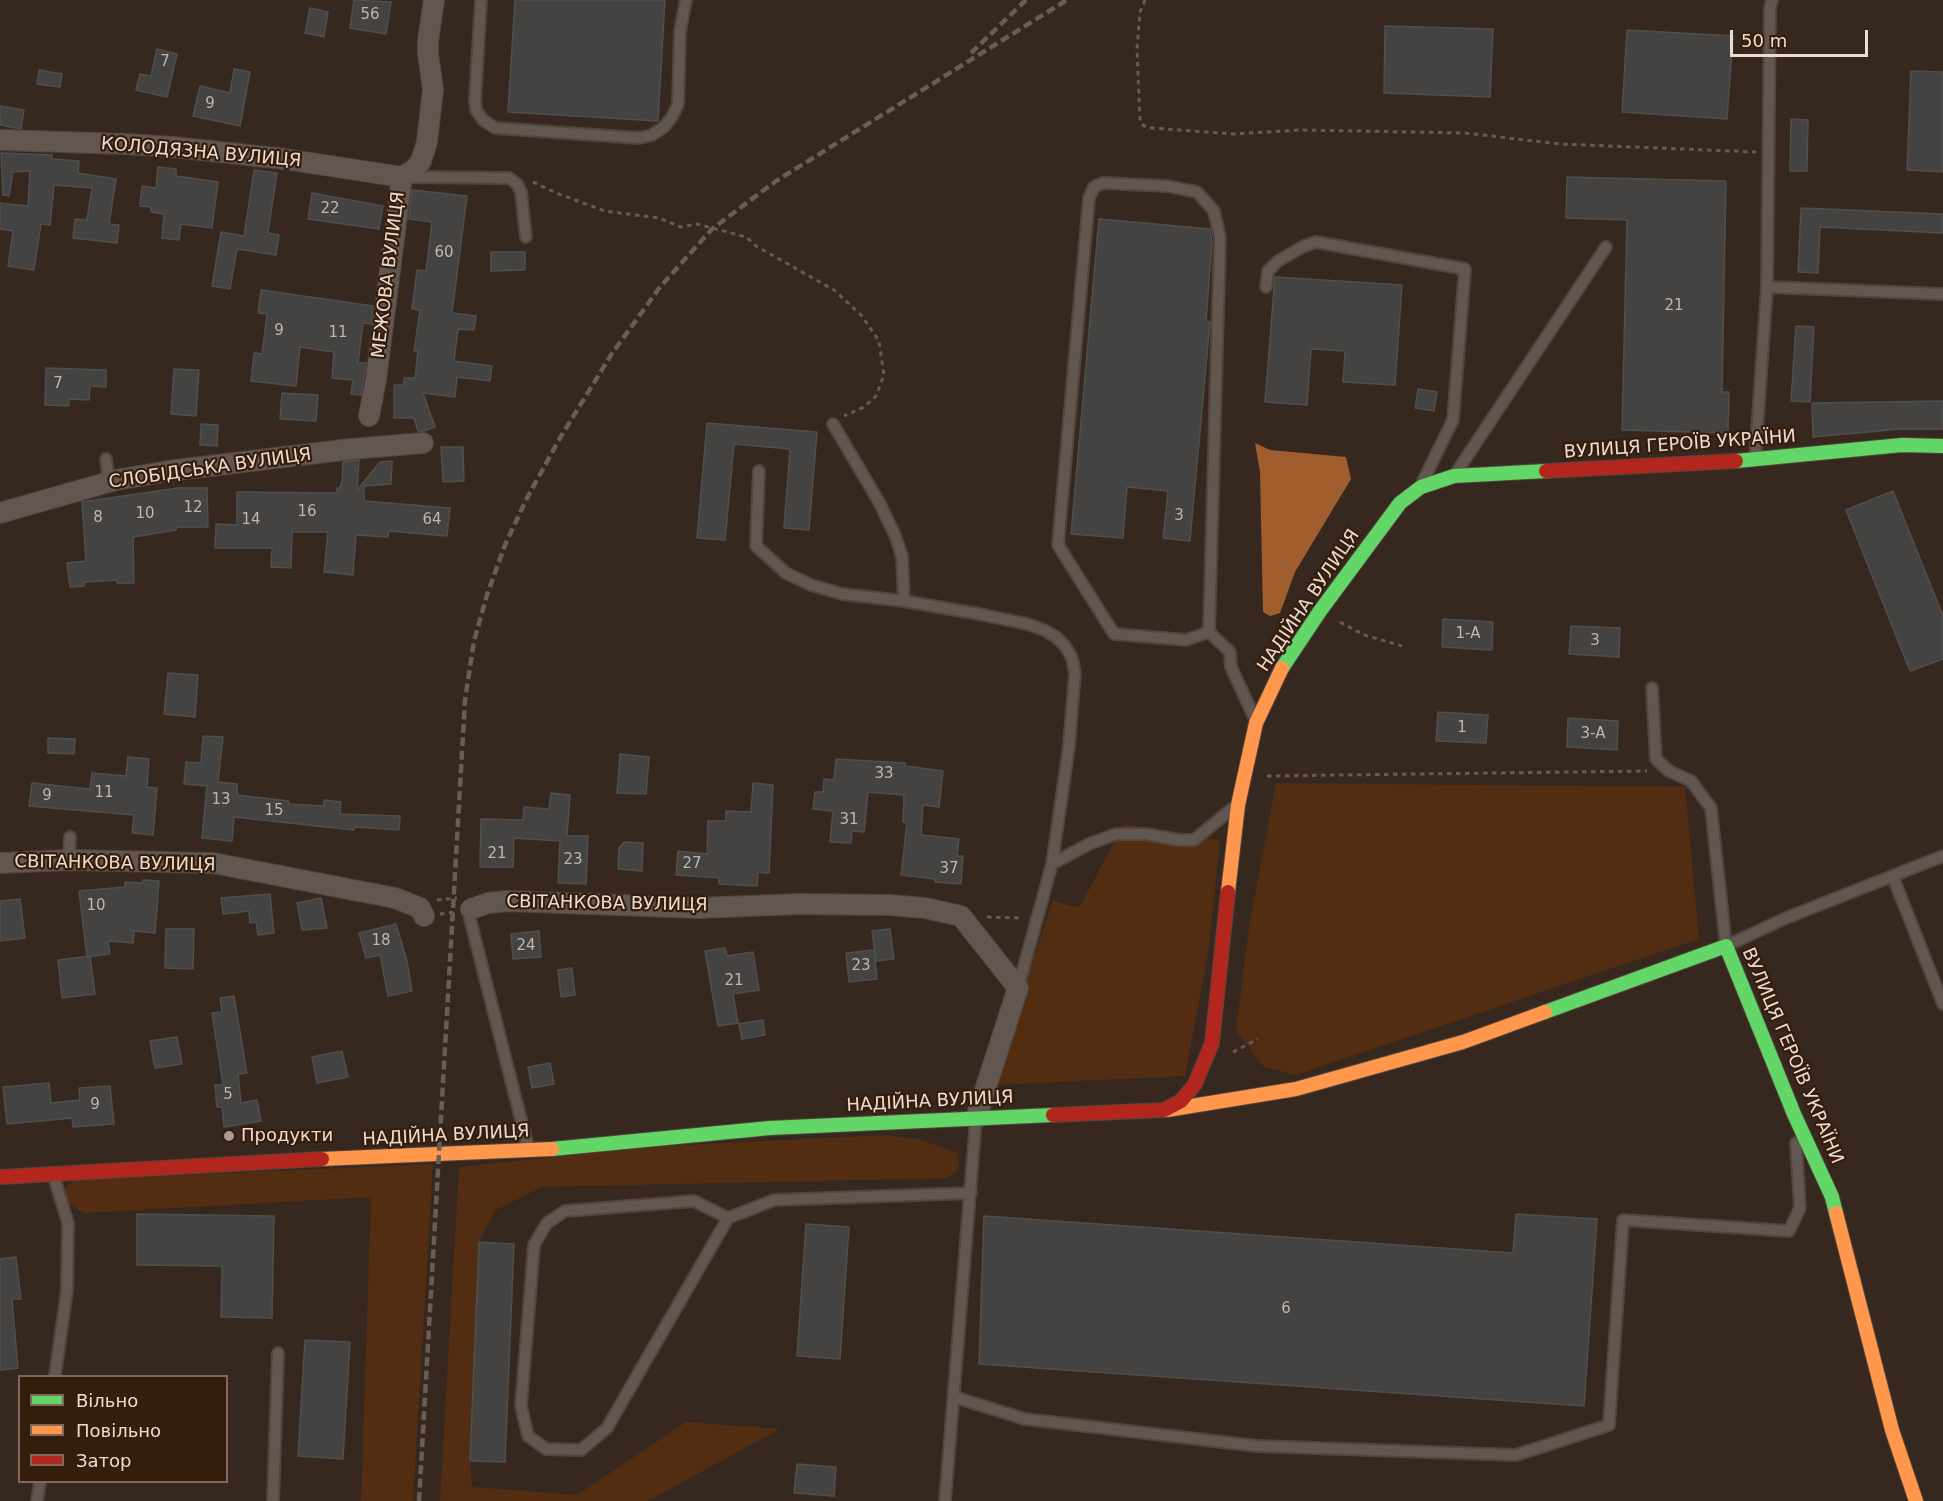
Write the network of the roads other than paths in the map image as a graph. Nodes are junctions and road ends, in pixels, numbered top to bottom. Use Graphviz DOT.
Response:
graph roads {
  1 [pos="434,0"];
  2 [pos="481,0"];
  3 [pos="686,0"];
  4 [pos="1772,0"];
  5 [pos="0,140"];
  6 [pos="402,177"];
  7 [pos="526,237"];
  8 [pos="1606,247"];
  9 [pos="1266,287"];
  10 [pos="1767,287"];
  11 [pos="1943,294"];
  12 [pos="369,416"];
  13 [pos="833,424"];
  14 [pos="423,443"];
  15 [pos="1943,446"];
  16 [pos="106,459"];
  17 [pos="1755,460"];
  18 [pos="759,471"];
  19 [pos="1454,476"];
  20 [pos="110,481"];
  21 [pos="1421,487"];
  22 [pos="0,513"];
  23 [pos="904,602"];
  24 [pos="1209,632"];
  25 [pos="1652,688"];
  26 [pos="1256,723"];
  27 [pos="1238,805"];
  28 [pos="70,837"];
  29 [pos="1943,856"];
  30 [pos="69,860"];
  31 [pos="0,862"];
  32 [pos="1052,864"];
  33 [pos="1893,877"];
  34 [pos="473,908"];
  35 [pos="422,912"];
  36 [pos="1726,946"];
  37 [pos="1018,988"];
  38 [pos="1943,1004"];
  39 [pos="1164,1110"];
  40 [pos="1794,1114"];
  41 [pos="976,1118"];
  42 [pos="529,1151"];
  43 [pos="53,1174"];
  44 [pos="0,1177"];
  45 [pos="971,1193"];
  46 [pos="728,1218"];
  47 [pos="278,1353"];
  48 [pos="55,1375"];
  49 [pos="954,1397"];
  50 [pos="40,1483"];
  51 [pos="38,1501"];
  52 [pos="273,1501"];
  53 [pos="945,1501"];
  54 [pos="1916,1501"];
  1 -- 6 [label="street, МЕЖОВА ВУЛИЦЯ"];
  2 -- 3 [label="lane"];
  4 -- 10 [label="lane"];
  5 -- 6 [label="street, КОЛОДЯЗНА ВУЛИЦЯ"];
  6 -- 7 [label="lane"];
  6 -- 12 [label="street, МЕЖОВА ВУЛИЦЯ"];
  8 -- 19 [label="lane"];
  9 -- 21 [label="lane"];
  10 -- 11 [label="lane"];
  10 -- 17 [label="lane"];
  13 -- 23 [label="lane"];
  14 -- 20 [label="street, СЛОБІДСЬКА ВУЛИЦЯ"];
  15 -- 17 [label="street, ВУЛИЦЯ ГЕРОЇВ УКРАЇНИ"];
  16 -- 20 [label="lane"];
  17 -- 19 [label="street, ВУЛИЦЯ ГЕРОЇВ УКРАЇНИ"];
  18 -- 23 [label="lane"];
  19 -- 21 [label="street, ВУЛИЦЯ ГЕРОЇВ УКРАЇНИ"];
  20 -- 22 [label="street, СЛОБІДСЬКА ВУЛИЦЯ"];
  21 -- 26 [label="street, НАДІЙНА ВУЛИЦЯ"];
  23 -- 32 [label="lane"];
  24 -- 24 [label="lane"];
  24 -- 26 [label="lane"];
  25 -- 36 [label="lane"];
  26 -- 27 [label="street, НАДІЙНА ВУЛИЦЯ"];
  27 -- 32 [label="lane"];
  27 -- 39 [label="street, НАДІЙНА ВУЛИЦЯ"];
  28 -- 30 [label="lane"];
  29 -- 33 [label="lane"];
  30 -- 31 [label="street, СВІТАНКОВА ВУЛИЦЯ"];
  30 -- 35 [label="street, СВІТАНКОВА ВУЛИЦЯ"];
  32 -- 37 [label="lane"];
  33 -- 36 [label="lane"];
  33 -- 38 [label="lane"];
  34 -- 37 [label="street, СВІТАНКОВА ВУЛИЦЯ"];
  34 -- 42 [label="lane"];
  36 -- 39 [label="street, ВУЛИЦЯ ГЕРОЇВ УКРАЇНИ"];
  36 -- 40 [label="street, ВУЛИЦЯ ГЕРОЇВ УКРАЇНИ"];
  37 -- 41 [label="street"];
  39 -- 41 [label="street, НАДІЙНА ВУЛИЦЯ"];
  40 -- 49 [label="lane"];
  40 -- 54 [label="street, ВУЛИЦЯ ГЕРОЇВ УКРАЇНИ"];
  41 -- 42 [label="street, НАДІЙНА ВУЛИЦЯ"];
  41 -- 45 [label="lane"];
  42 -- 43 [label="street, НАДІЙНА ВУЛИЦЯ"];
  43 -- 44 [label="street, НАДІЙНА ВУЛИЦЯ"];
  43 -- 48 [label="lane"];
  45 -- 46 [label="lane"];
  45 -- 49 [label="lane"];
  46 -- 46 [label="lane"];
  47 -- 52 [label="lane"];
  49 -- 53 [label="lane"];
  50 -- 51 [label="lane"];
}
